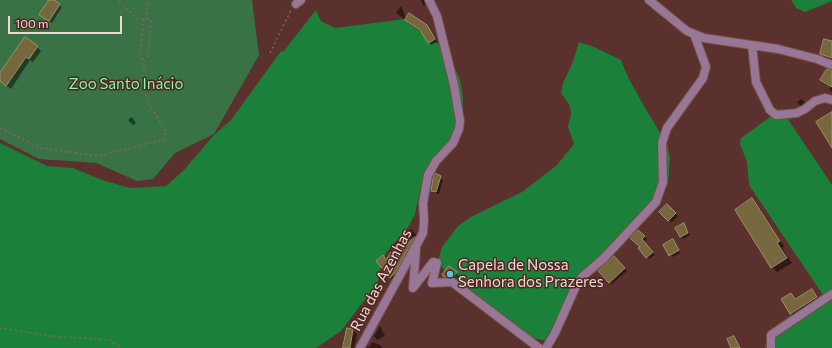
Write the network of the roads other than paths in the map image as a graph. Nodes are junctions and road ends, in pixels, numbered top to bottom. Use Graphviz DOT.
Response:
graph roads {
  1 [pos="429,0"];
  2 [pos="649,0"];
  3 [pos="694,34"];
  4 [pos="752,45"];
  5 [pos="832,65"];
  6 [pos="832,100"];
  7 [pos="416,247"];
  8 [pos="832,294"];
  9 [pos="360,348"];
  10 [pos="539,348"];
  11 [pos="546,348"];
  12 [pos="771,348"];
  1 -- 7 [label="street, Rua das Azenhas"];
  2 -- 3 [label="street"];
  3 -- 4 [label="street"];
  3 -- 11 [label="street"];
  4 -- 5 [label="street"];
  4 -- 6 [label="street"];
  7 -- 9 [label="street, Rua das Azenhas"];
  7 -- 10 [label="street"];
  8 -- 12 [label="street"];
}
